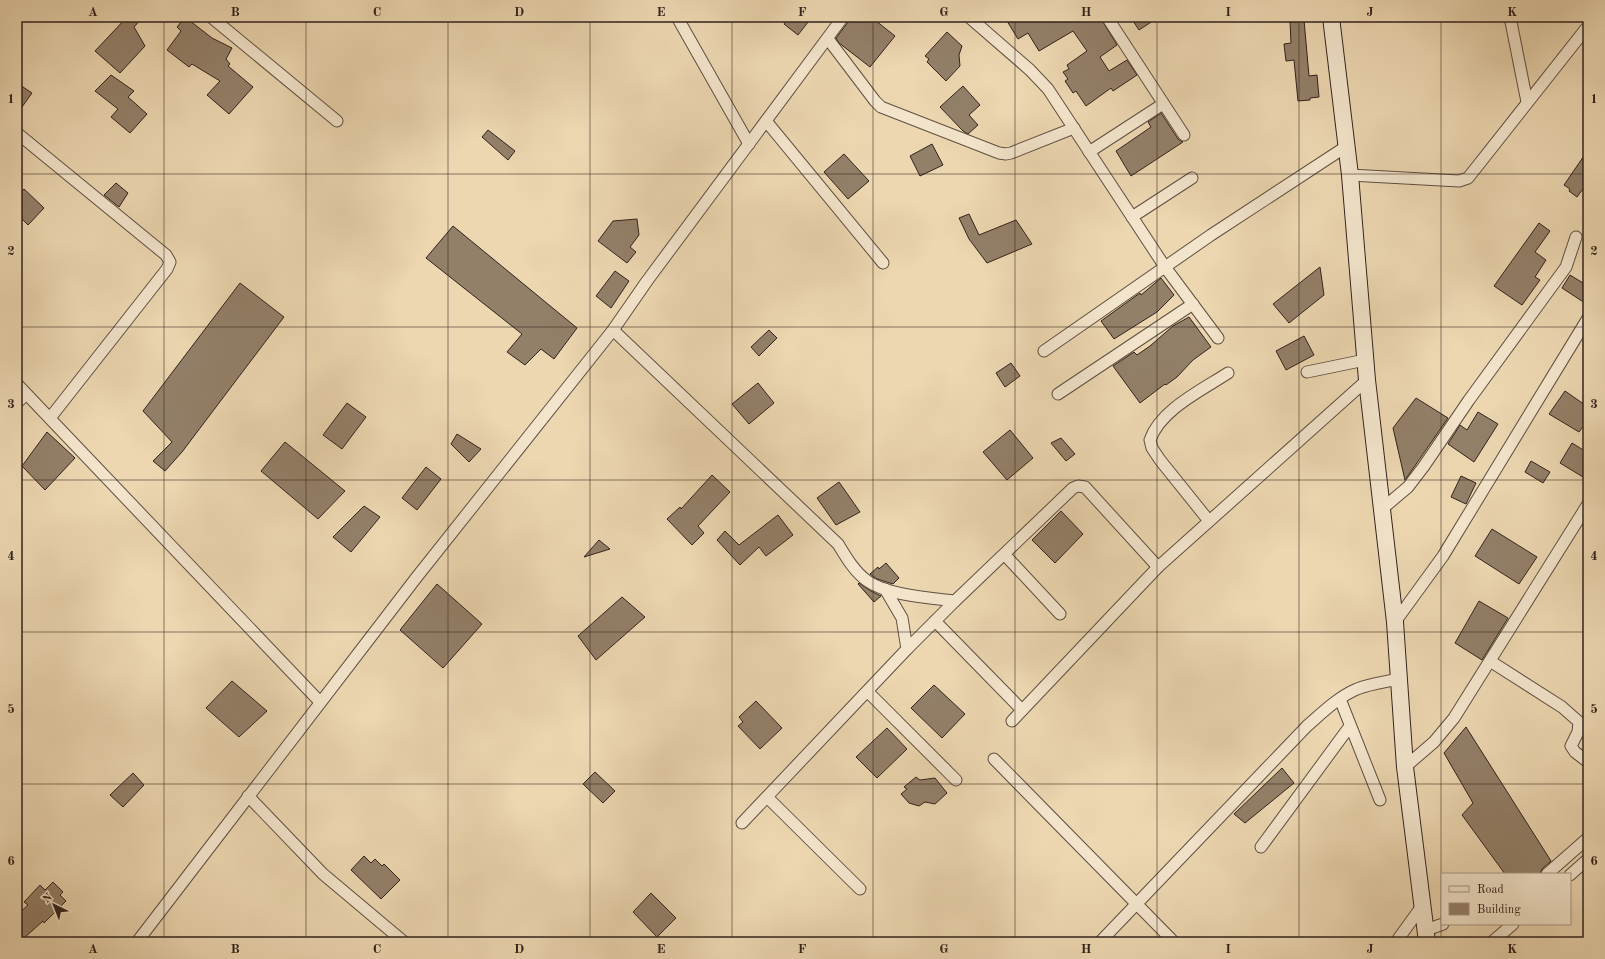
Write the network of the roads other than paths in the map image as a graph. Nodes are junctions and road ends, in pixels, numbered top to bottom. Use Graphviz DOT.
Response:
graph roads {
  1 [pos="211,17"];
  2 [pos="677,17"];
  3 [pos="843,17"];
  4 [pos="1107,17"];
  5 [pos="1331,17"];
  6 [pos="1510,17"];
  7 [pos="972,18"];
  8 [pos="1588,26"];
  9 [pos="828,39"];
  10 [pos="1528,102"];
  11 [pos="1163,104"];
  12 [pos="337,121"];
  13 [pos="766,121"];
  14 [pos="1074,128"];
  15 [pos="17,133"];
  16 [pos="1184,135"];
  17 [pos="749,144"];
  18 [pos="1347,146"];
  19 [pos="1089,152"];
  20 [pos="1350,175"];
  21 [pos="1192,178"];
  22 [pos="1132,217"];
  23 [pos="1576,237"];
  24 [pos="883,263"];
  25 [pos="1165,267"];
  26 [pos="1192,304"];
  27 [pos="1588,318"];
  28 [pos="613,330"];
  29 [pos="1218,338"];
  30 [pos="1044,351"];
  31 [pos="1366,360"];
  32 [pos="1308,372"];
  33 [pos="1228,374"];
  34 [pos="1367,380"];
  35 [pos="17,384"];
  36 [pos="26,394"];
  37 [pos="1058,394"];
  38 [pos="17,403"];
  39 [pos="50,418"];
  40 [pos="1588,504"];
  41 [pos="1382,509"];
  42 [pos="1209,521"];
  43 [pos="1005,555"];
  44 [pos="1158,567"];
  45 [pos="885,589"];
  46 [pos="955,601"];
  47 [pos="1060,614"];
  48 [pos="935,621"];
  49 [pos="1395,622"];
  50 [pos="908,649"];
  51 [pos="1490,662"];
  52 [pos="1399,679"];
  53 [pos="868,692"];
  54 [pos="1340,700"];
  55 [pos="320,702"];
  56 [pos="1022,710"];
  57 [pos="1012,721"];
  58 [pos="1350,726"];
  59 [pos="994,759"];
  60 [pos="1588,762"];
  61 [pos="1405,767"];
  62 [pos="956,780"];
  63 [pos="248,796"];
  64 [pos="768,797"];
  65 [pos="1380,800"];
  66 [pos="742,823"];
  67 [pos="1588,838"];
  68 [pos="1261,846"];
  69 [pos="1588,859"];
  70 [pos="1548,873"];
  71 [pos="1571,874"];
  72 [pos="860,889"];
  73 [pos="1136,904"];
  74 [pos="1422,906"];
  75 [pos="1442,925"];
  76 [pos="1512,925"];
  77 [pos="1427,936"];
  78 [pos="137,942"];
  79 [pos="404,942"];
  80 [pos="1100,942"];
  81 [pos="1174,942"];
  82 [pos="1396,942"];
  83 [pos="1492,942"];
  1 -- 12 [label="street"];
  2 -- 17 [label="street"];
  3 -- 9 [label="street"];
  4 -- 11 [label="street"];
  5 -- 18 [label="main road"];
  6 -- 10 [label="street"];
  7 -- 14 [label="street"];
  8 -- 10 [label="street"];
  9 -- 13 [label="street"];
  9 -- 14 [label="street"];
  10 -- 20 [label="street"];
  11 -- 16 [label="street"];
  11 -- 19 [label="street"];
  13 -- 17 [label="street"];
  13 -- 24 [label="street"];
  14 -- 19 [label="street"];
  15 -- 39 [label="street"];
  17 -- 28 [label="street"];
  18 -- 20 [label="main road"];
  18 -- 25 [label="street"];
  19 -- 22 [label="street"];
  20 -- 31 [label="main road"];
  21 -- 22 [label="street"];
  22 -- 25 [label="street"];
  23 -- 41 [label="street"];
  25 -- 26 [label="street"];
  25 -- 30 [label="street"];
  26 -- 29 [label="street"];
  26 -- 37 [label="street"];
  27 -- 49 [label="street"];
  28 -- 45 [label="street"];
  28 -- 55 [label="street"];
  31 -- 32 [label="street"];
  31 -- 34 [label="main road"];
  33 -- 42 [label="street"];
  34 -- 41 [label="main road"];
  34 -- 42 [label="street"];
  35 -- 36 [label="street"];
  36 -- 38 [label="street"];
  36 -- 39 [label="street"];
  39 -- 55 [label="street"];
  40 -- 51 [label="street"];
  41 -- 49 [label="main road"];
  42 -- 44 [label="street"];
  43 -- 44 [label="street"];
  43 -- 46 [label="street"];
  43 -- 47 [label="street"];
  44 -- 56 [label="street"];
  45 -- 46 [label="street"];
  45 -- 50 [label="street"];
  46 -- 48 [label="street"];
  48 -- 50 [label="street"];
  48 -- 56 [label="street"];
  49 -- 52 [label="main road"];
  50 -- 53 [label="street"];
  51 -- 60 [label="street"];
  51 -- 61 [label="street"];
  52 -- 54 [label="street"];
  52 -- 61 [label="main road"];
  53 -- 62 [label="street"];
  53 -- 64 [label="street"];
  54 -- 58 [label="street"];
  54 -- 73 [label="street"];
  55 -- 63 [label="street"];
  56 -- 57 [label="street"];
  58 -- 65 [label="street"];
  58 -- 68 [label="street"];
  59 -- 73 [label="street"];
  61 -- 74 [label="main road"];
  63 -- 78 [label="street"];
  63 -- 79 [label="street"];
  64 -- 66 [label="street"];
  64 -- 72 [label="street"];
  67 -- 70 [label="street"];
  69 -- 71 [label="street"];
  73 -- 80 [label="street"];
  73 -- 81 [label="street"];
  74 -- 77 [label="main road"];
  74 -- 82 [label="street"];
  75 -- 77 [label="street"];
  76 -- 83 [label="street"];
}
